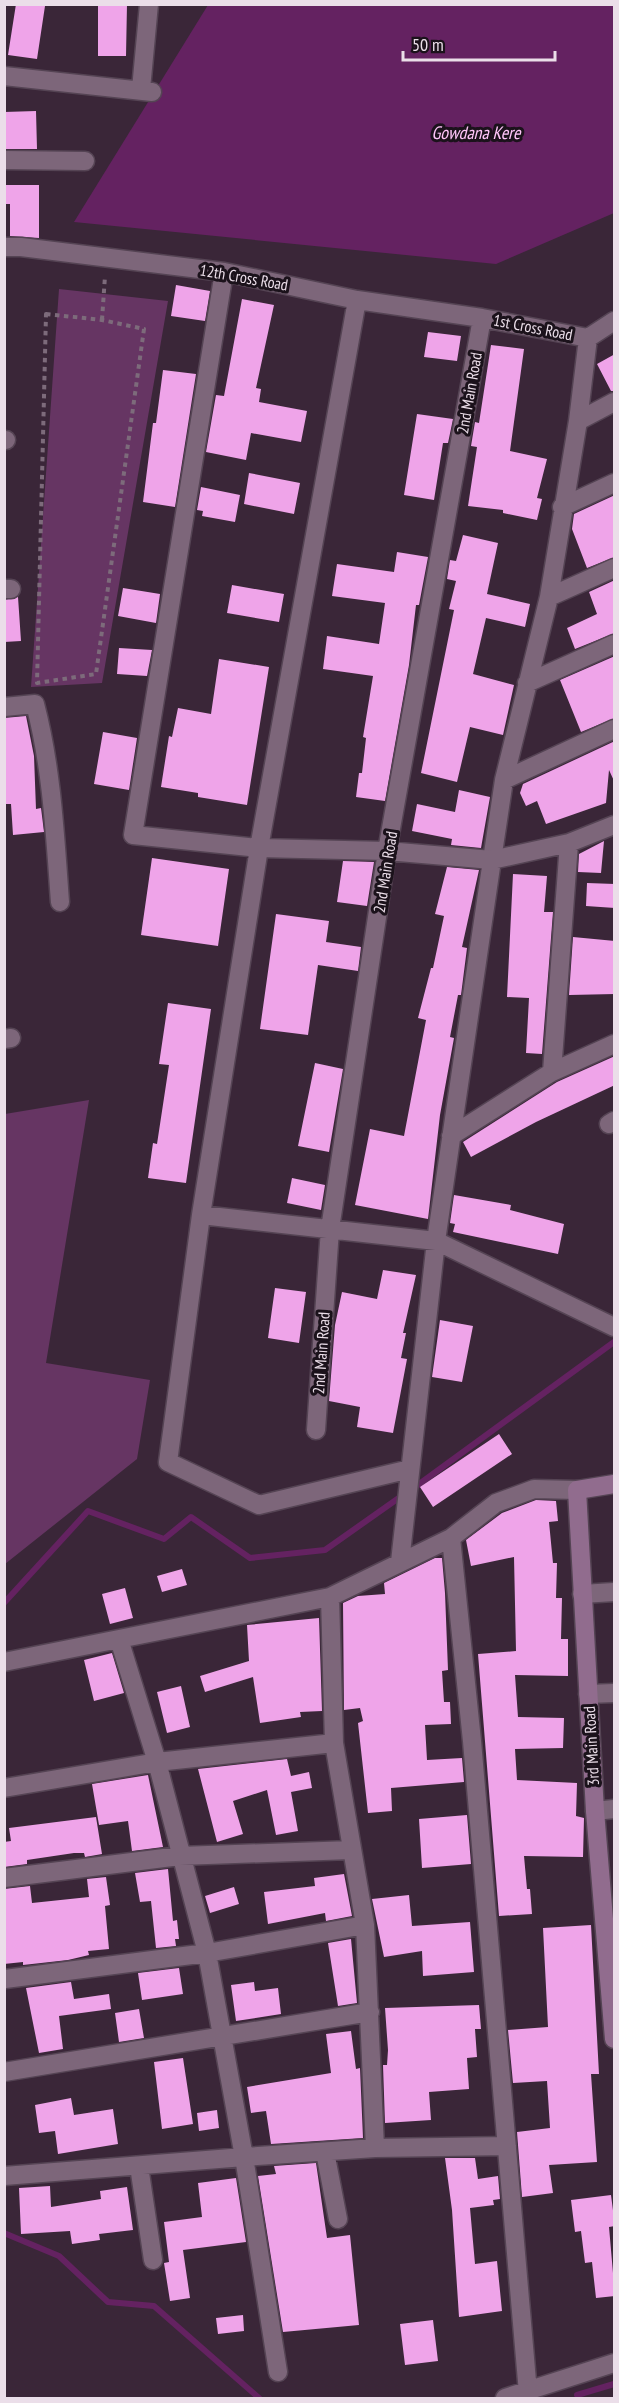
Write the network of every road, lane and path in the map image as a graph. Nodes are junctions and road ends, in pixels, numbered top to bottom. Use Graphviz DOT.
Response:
graph roads {
  1 [pos="149,4"];
  2 [pos="4,76"];
  3 [pos="4,160"];
  4 [pos="85,161"];
  5 [pos="4,247"];
  6 [pos="107,257"];
  7 [pos="224,272"];
  8 [pos="357,300"];
  9 [pos="482,318"];
  10 [pos="102,320"];
  11 [pos="615,321"];
  12 [pos="588,338"];
  13 [pos="615,402"];
  14 [pos="578,421"];
  15 [pos="615,483"];
  16 [pos="562,507"];
  17 [pos="615,568"];
  18 [pos="549,597"];
  19 [pos="615,644"];
  20 [pos="527,683"];
  21 [pos="4,707"];
  22 [pos="615,729"];
  23 [pos="504,780"];
  24 [pos="615,825"];
  25 [pos="569,843"];
  26 [pos="259,848"];
  27 [pos="387,850"];
  28 [pos="492,860"];
  29 [pos="60,902"];
  30 [pos="615,1044"];
  31 [pos="552,1072"];
  32 [pos="452,1136"];
  33 [pos="201,1215"];
  34 [pos="330,1229"];
  35 [pos="436,1241"];
  36 [pos="615,1327"];
  37 [pos="316,1430"];
  38 [pos="410,1475"];
  39 [pos="615,1485"];
  40 [pos="577,1490"];
  41 [pos="451,1538"];
  42 [pos="400,1562"];
  43 [pos="615,1592"];
  44 [pos="582,1594"];
  45 [pos="330,1597"];
  46 [pos="119,1639"];
  47 [pos="4,1662"];
  48 [pos="588,1694"];
  49 [pos="615,1694"];
  50 [pos="334,1743"];
  51 [pos="157,1762"];
  52 [pos="4,1788"];
  53 [pos="615,1809"];
  54 [pos="595,1811"];
  55 [pos="351,1850"];
  56 [pos="180,1856"];
  57 [pos="4,1878"];
  58 [pos="365,1925"];
  59 [pos="207,1953"];
  60 [pos="4,1979"];
  61 [pos="370,2012"];
  62 [pos="221,2036"];
  63 [pos="615,2039"];
  64 [pos="4,2072"];
  65 [pos="507,2146"];
  66 [pos="375,2148"];
  67 [pos="325,2152"];
  68 [pos="244,2157"];
  69 [pos="140,2166"];
  70 [pos="4,2176"];
  71 [pos="338,2219"];
  72 [pos="153,2260"];
  73 [pos="615,2363"];
  74 [pos="278,2372"];
  75 [pos="556,2391"];
  76 [pos="528,2393"];
  77 [pos="505,2398"];
  1 -- 2 [label="street"];
  3 -- 4 [label="street"];
  5 -- 6 [label="street, 12th Cross Road"];
  6 -- 7 [label="street, 12th Cross Road"];
  6 -- 10 [label="path"];
  7 -- 8 [label="street, 12th Cross Road"];
  7 -- 26 [label="street"];
  8 -- 9 [label="street, 12th Cross Road"];
  8 -- 26 [label="street"];
  9 -- 12 [label="street, 1st Cross Road"];
  9 -- 27 [label="street, 2nd Main Road"];
  10 -- 10 [label="path"];
  11 -- 12 [label="street, 1st Cross Road"];
  12 -- 14 [label="street"];
  13 -- 14 [label="street"];
  14 -- 16 [label="street"];
  15 -- 16 [label="street"];
  16 -- 18 [label="street"];
  17 -- 18 [label="street"];
  18 -- 20 [label="street"];
  19 -- 20 [label="street"];
  20 -- 23 [label="street"];
  21 -- 29 [label="street"];
  22 -- 23 [label="street"];
  23 -- 28 [label="street"];
  24 -- 25 [label="street"];
  25 -- 28 [label="street"];
  25 -- 31 [label="street"];
  26 -- 27 [label="street"];
  26 -- 33 [label="street"];
  27 -- 28 [label="street"];
  27 -- 34 [label="street, 2nd Main Road"];
  28 -- 32 [label="street"];
  30 -- 31 [label="street"];
  31 -- 32 [label="street"];
  32 -- 35 [label="street"];
  33 -- 34 [label="street"];
  33 -- 38 [label="street"];
  34 -- 35 [label="street"];
  34 -- 37 [label="street, 2nd Main Road"];
  35 -- 36 [label="street"];
  35 -- 38 [label="street"];
  38 -- 42 [label="street"];
  39 -- 40 [label="street"];
  40 -- 41 [label="street"];
  40 -- 44 [label="street, 3rd Main Road"];
  41 -- 42 [label="street"];
  41 -- 65 [label="street"];
  42 -- 45 [label="street"];
  43 -- 44 [label="street"];
  44 -- 48 [label="street, 3rd Main Road"];
  45 -- 46 [label="street"];
  45 -- 50 [label="street"];
  46 -- 47 [label="street"];
  46 -- 51 [label="street"];
  48 -- 49 [label="street"];
  48 -- 54 [label="street, 3rd Main Road"];
  50 -- 51 [label="street"];
  50 -- 55 [label="street"];
  51 -- 52 [label="street"];
  51 -- 56 [label="street"];
  53 -- 54 [label="street"];
  54 -- 63 [label="street, 3rd Main Road"];
  55 -- 56 [label="street"];
  55 -- 58 [label="street"];
  56 -- 57 [label="street"];
  56 -- 59 [label="street"];
  58 -- 59 [label="street"];
  58 -- 61 [label="street"];
  59 -- 60 [label="street"];
  59 -- 62 [label="street"];
  61 -- 62 [label="street"];
  61 -- 66 [label="street"];
  62 -- 64 [label="street"];
  62 -- 68 [label="street"];
  65 -- 66 [label="street"];
  65 -- 76 [label="street"];
  66 -- 67 [label="street"];
  67 -- 68 [label="street"];
  67 -- 71 [label="street"];
  68 -- 69 [label="street"];
  68 -- 74 [label="street"];
  69 -- 70 [label="street"];
  69 -- 72 [label="street"];
  73 -- 75 [label="street"];
  75 -- 76 [label="street"];
  76 -- 77 [label="street"];
}
